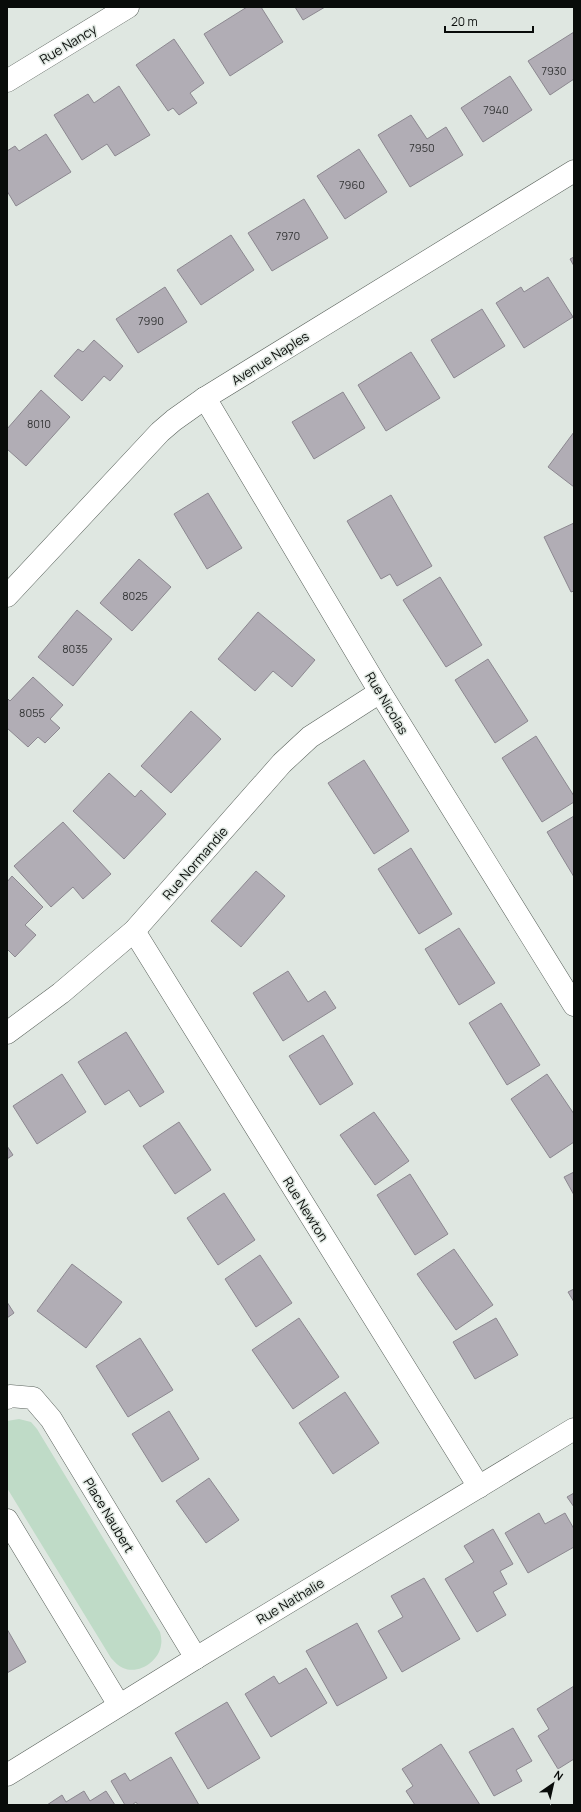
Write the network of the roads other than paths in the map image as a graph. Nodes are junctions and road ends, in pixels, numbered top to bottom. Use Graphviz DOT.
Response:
graph roads {
  1 [pos="128,7"];
  2 [pos="7,81"];
  3 [pos="574,171"];
  4 [pos="205,398"];
  5 [pos="7,596"];
  6 [pos="380,692"];
  7 [pos="134,932"];
  8 [pos="574,1006"];
  9 [pos="7,1033"];
  10 [pos="7,1398"];
  11 [pos="574,1429"];
  12 [pos="479,1486"];
  13 [pos="7,1520"];
  14 [pos="196,1658"];
  15 [pos="119,1705"];
  16 [pos="7,1776"];
  1 -- 2 [label="street, Rue Nancy"];
  3 -- 4 [label="street, Avenue Naples"];
  4 -- 5 [label="street, Avenue Naples"];
  4 -- 6 [label="street, Rue Nicolas"];
  6 -- 7 [label="street, Rue Normandie"];
  6 -- 8 [label="street, Rue Nicolas"];
  7 -- 9 [label="street, Rue Normandie"];
  7 -- 12 [label="street, Rue Newton"];
  10 -- 14 [label="street, Place Naubert"];
  11 -- 12 [label="street, Rue Nathalie"];
  12 -- 14 [label="street, Rue Nathalie"];
  13 -- 15 [label="street"];
  14 -- 15 [label="street, Rue Nathalie"];
  15 -- 16 [label="street, Rue Nathalie"];
}
